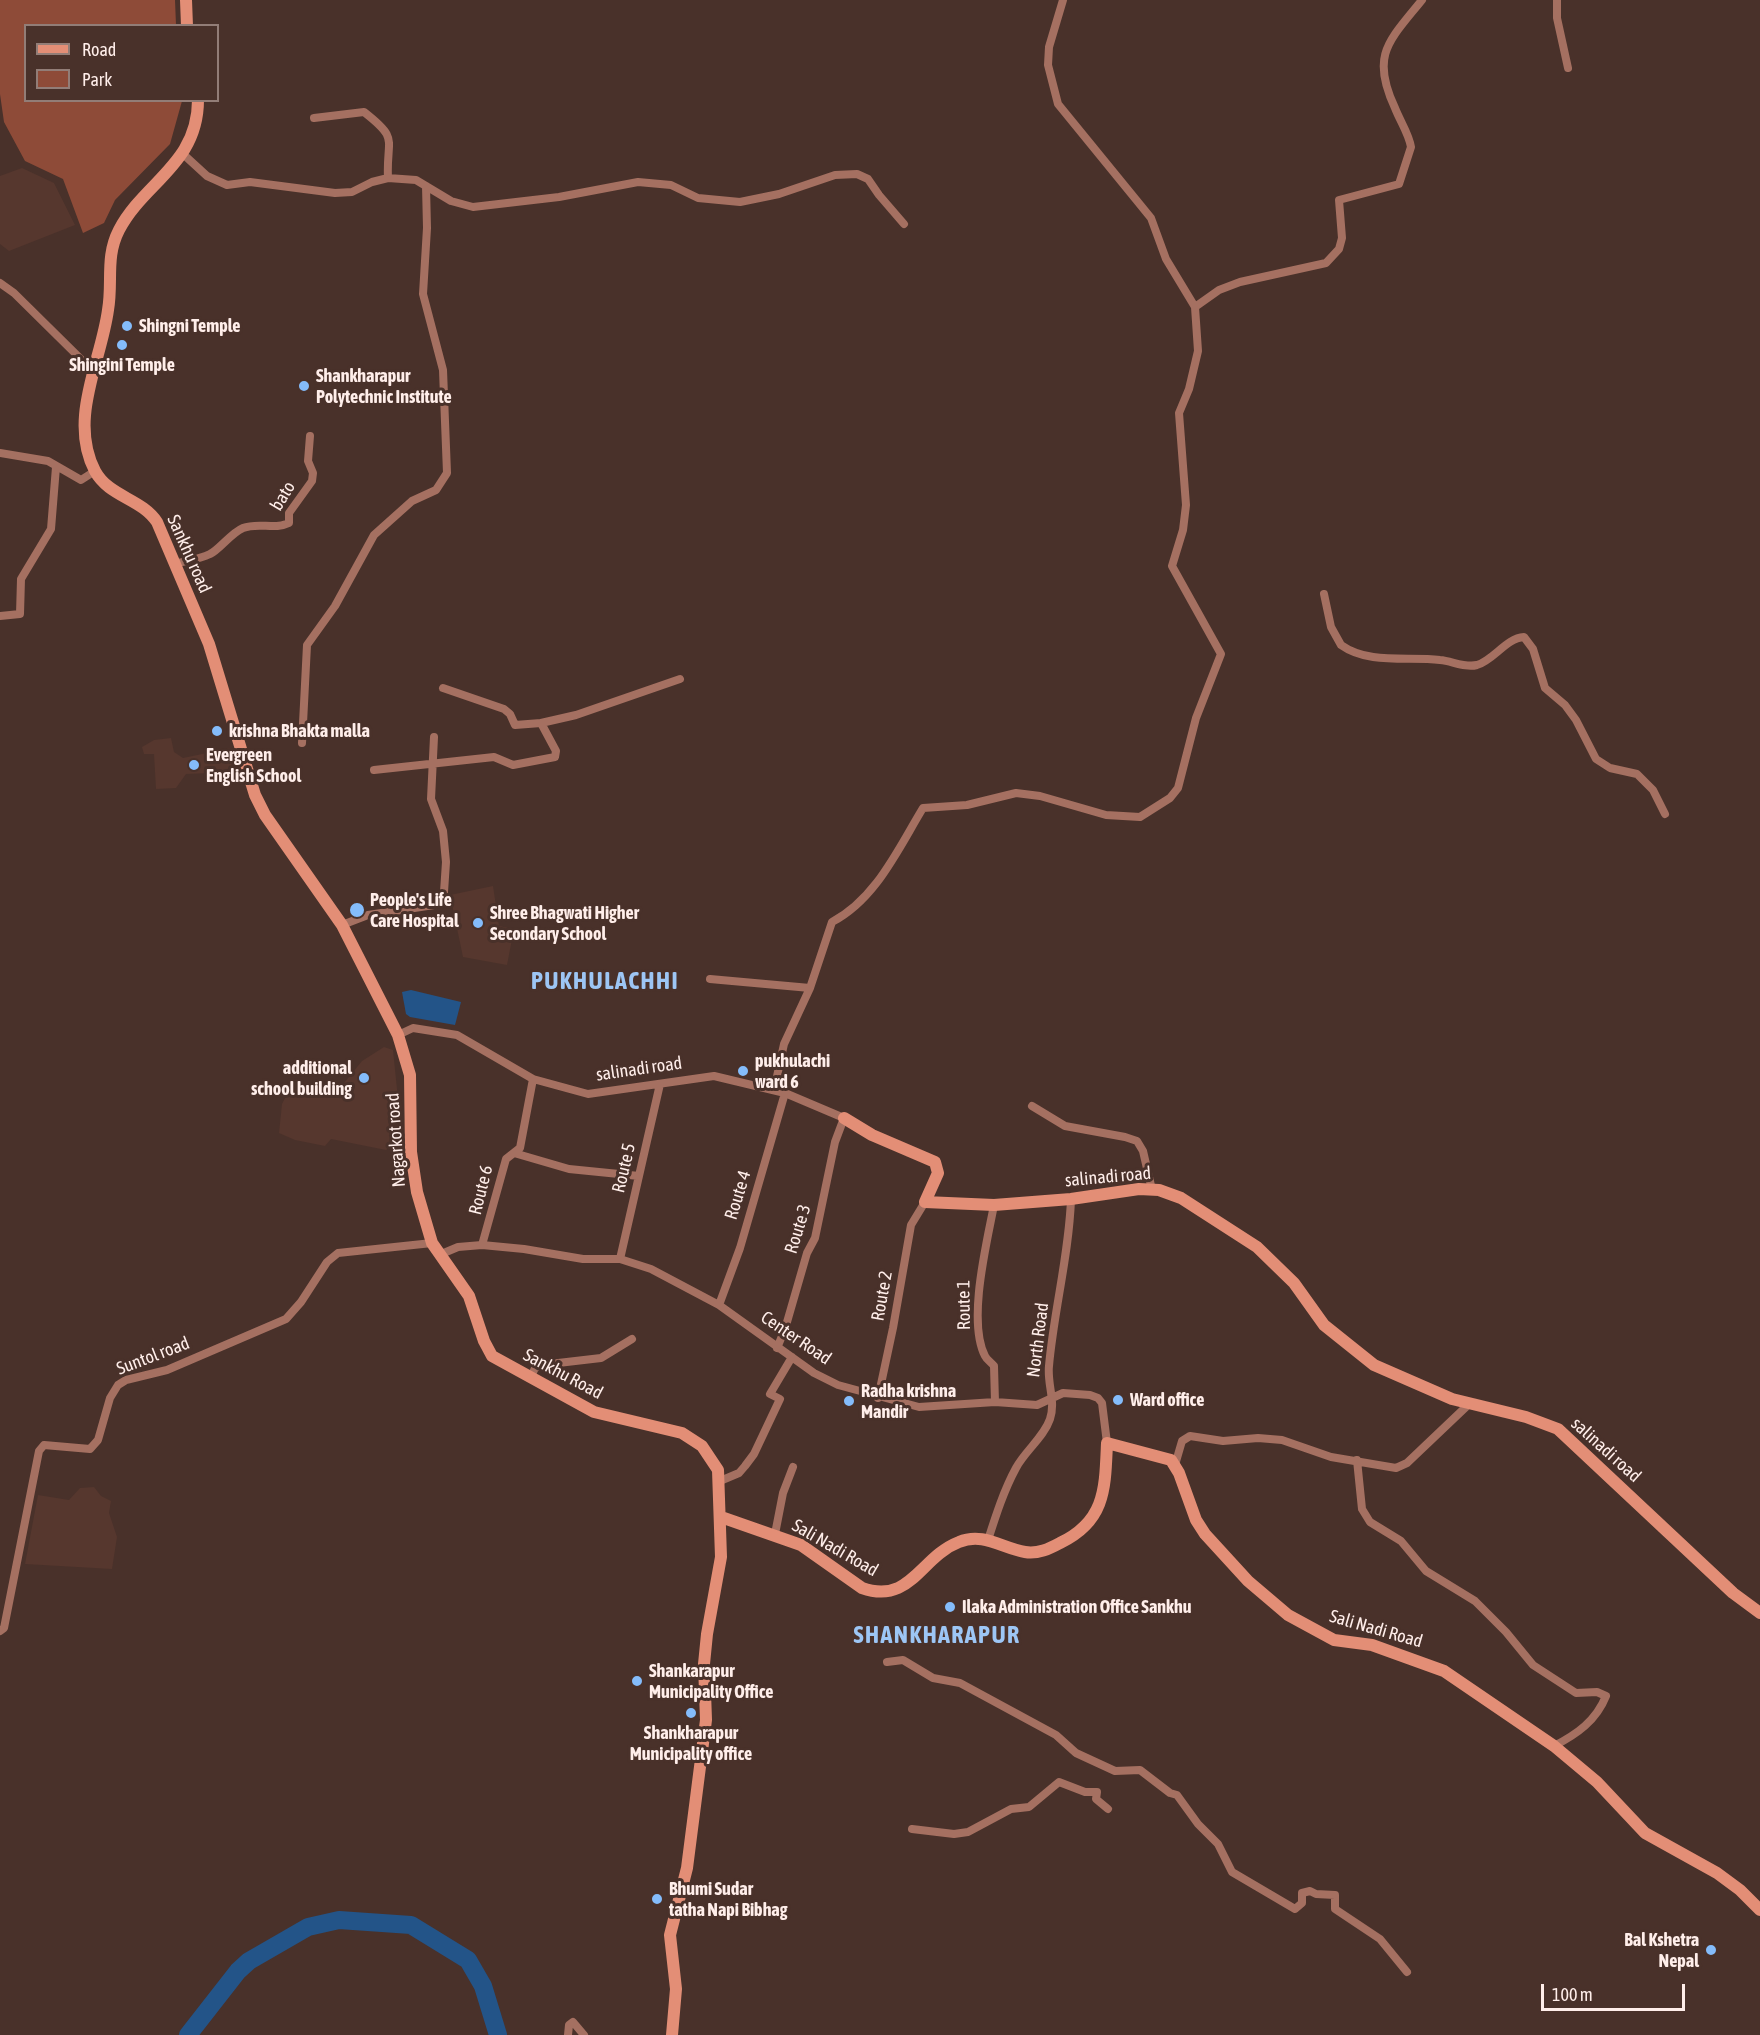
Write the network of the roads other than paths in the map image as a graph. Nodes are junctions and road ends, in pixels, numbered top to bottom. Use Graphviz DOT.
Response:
graph roads {
  1 [pos="186,0"];
  2 [pos="1063,0"];
  3 [pos="1422,0"];
  4 [pos="1557,0"];
  5 [pos="187,24"];
  6 [pos="1568,68"];
  7 [pos="198,102"];
  8 [pos="314,117"];
  9 [pos="183,154"];
  10 [pos="388,178"];
  11 [pos="426,186"];
  12 [pos="904,224"];
  13 [pos="0,283"];
  14 [pos="1195,307"];
  15 [pos="92,370"];
  16 [pos="310,436"];
  17 [pos="0,453"];
  18 [pos="56,467"];
  19 [pos="95,471"];
  20 [pos="174,564"];
  21 [pos="1324,594"];
  22 [pos="0,616"];
  23 [pos="680,680"];
  24 [pos="443,688"];
  25 [pos="541,723"];
  26 [pos="434,737"];
  27 [pos="302,742"];
  28 [pos="435,762"];
  29 [pos="374,770"];
  30 [pos="1665,814"];
  31 [pos="342,925"];
  32 [pos="710,979"];
  33 [pos="810,988"];
  34 [pos="398,1035"];
  35 [pos="533,1079"];
  36 [pos="660,1084"];
  37 [pos="774,1090"];
  38 [pos="785,1093"];
  39 [pos="1032,1106"];
  40 [pos="844,1118"];
  41 [pos="514,1153"];
  42 [pos="639,1176"];
  43 [pos="1152,1190"];
  44 [pos="1071,1199"];
  45 [pos="925,1202"];
  46 [pos="994,1205"];
  47 [pos="432,1243"];
  48 [pos="482,1245"];
  49 [pos="439,1255"];
  50 [pos="620,1258"];
  51 [pos="719,1305"];
  52 [pos="632,1339"];
  53 [pos="777,1348"];
  54 [pos="792,1357"];
  55 [pos="531,1377"];
  56 [pos="878,1398"];
  57 [pos="1053,1400"];
  58 [pos="995,1402"];
  59 [pos="1468,1405"];
  60 [pos="1107,1443"];
  61 [pos="1357,1460"];
  62 [pos="1175,1465"];
  63 [pos="793,1467"];
  64 [pos="720,1480"];
  65 [pos="721,1517"];
  66 [pos="775,1534"];
  67 [pos="988,1540"];
  68 [pos="1760,1613"];
  69 [pos="0,1631"];
  70 [pos="886,1662"];
  71 [pos="1554,1746"];
  72 [pos="1108,1809"];
  73 [pos="912,1829"];
  74 [pos="1760,1910"];
  75 [pos="1407,1972"];
  76 [pos="568,2035"];
  77 [pos="584,2035"];
  78 [pos="672,2035"];
  1 -- 5 [label="main road"];
  2 -- 14 [label="street"];
  3 -- 14 [label="street"];
  4 -- 6 [label="street"];
  7 -- 9 [label="main road"];
  8 -- 10 [label="street"];
  9 -- 10 [label="street"];
  9 -- 15 [label="main road"];
  10 -- 11 [label="street"];
  11 -- 12 [label="street"];
  11 -- 27 [label="street"];
  13 -- 15 [label="street"];
  14 -- 33 [label="street"];
  15 -- 19 [label="main road"];
  16 -- 20 [label="street, bato"];
  17 -- 18 [label="street"];
  18 -- 19 [label="street"];
  18 -- 22 [label="street"];
  19 -- 20 [label="main road, Sankhu road"];
  20 -- 31 [label="main road, Sankhu road"];
  21 -- 30 [label="street"];
  23 -- 25 [label="street"];
  24 -- 25 [label="street"];
  25 -- 28 [label="street"];
  26 -- 28 [label="street"];
  28 -- 29 [label="street"];
  28 -- 31 [label="street"];
  31 -- 34 [label="main road, Sankhu road"];
  32 -- 33 [label="street"];
  33 -- 37 [label="street"];
  34 -- 35 [label="street, salinadi road"];
  34 -- 47 [label="main road, Nagarkot road"];
  35 -- 36 [label="street, salinadi road"];
  35 -- 41 [label="street, Route 6"];
  36 -- 37 [label="street, salinadi road"];
  36 -- 42 [label="street, Route 5"];
  37 -- 38 [label="street, salinadi road"];
  38 -- 40 [label="street, salinadi road"];
  38 -- 51 [label="street, Route 4"];
  39 -- 43 [label="street"];
  40 -- 45 [label="main road, salinadi road"];
  40 -- 53 [label="street, Route 3"];
  41 -- 42 [label="street"];
  41 -- 48 [label="street, Route 6"];
  42 -- 50 [label="street, Route 5"];
  43 -- 44 [label="main road, salinadi road"];
  43 -- 59 [label="main road, salinadi road"];
  44 -- 46 [label="main road, salinadi road"];
  44 -- 57 [label="street, North Road"];
  45 -- 46 [label="main road, salinadi road"];
  45 -- 56 [label="street, Route 2"];
  46 -- 58 [label="street, Route 1"];
  47 -- 49 [label="main road, Sankhu Road"];
  47 -- 69 [label="street, Suntol road"];
  48 -- 49 [label="street, Center Road"];
  48 -- 50 [label="street, Center Road"];
  49 -- 55 [label="main road, Sankhu Road"];
  50 -- 51 [label="street, Center Road"];
  51 -- 53 [label="street, Center Road"];
  52 -- 55 [label="street"];
  53 -- 54 [label="street, Center Road"];
  54 -- 56 [label="street, Center Road"];
  54 -- 64 [label="street"];
  55 -- 64 [label="main road, Sankhu Road"];
  56 -- 58 [label="street, Center Road"];
  57 -- 58 [label="street, Center Road"];
  57 -- 60 [label="street, Center Road"];
  57 -- 67 [label="street, North Road"];
  59 -- 61 [label="street"];
  59 -- 68 [label="main road, salinadi road"];
  60 -- 62 [label="main road"];
  60 -- 67 [label="main road, Sali Nadi Road"];
  61 -- 62 [label="street"];
  61 -- 71 [label="street"];
  62 -- 71 [label="main road, Sali Nadi Road"];
  63 -- 66 [label="street"];
  64 -- 65 [label="main road, Sankhu Road"];
  65 -- 66 [label="main road, Sali Nadi Road"];
  65 -- 78 [label="main road"];
  66 -- 67 [label="main road, Sali Nadi Road"];
  70 -- 75 [label="street"];
  71 -- 74 [label="main road, Sali Nadi Road"];
  72 -- 73 [label="street"];
  76 -- 77 [label="street"];
}
